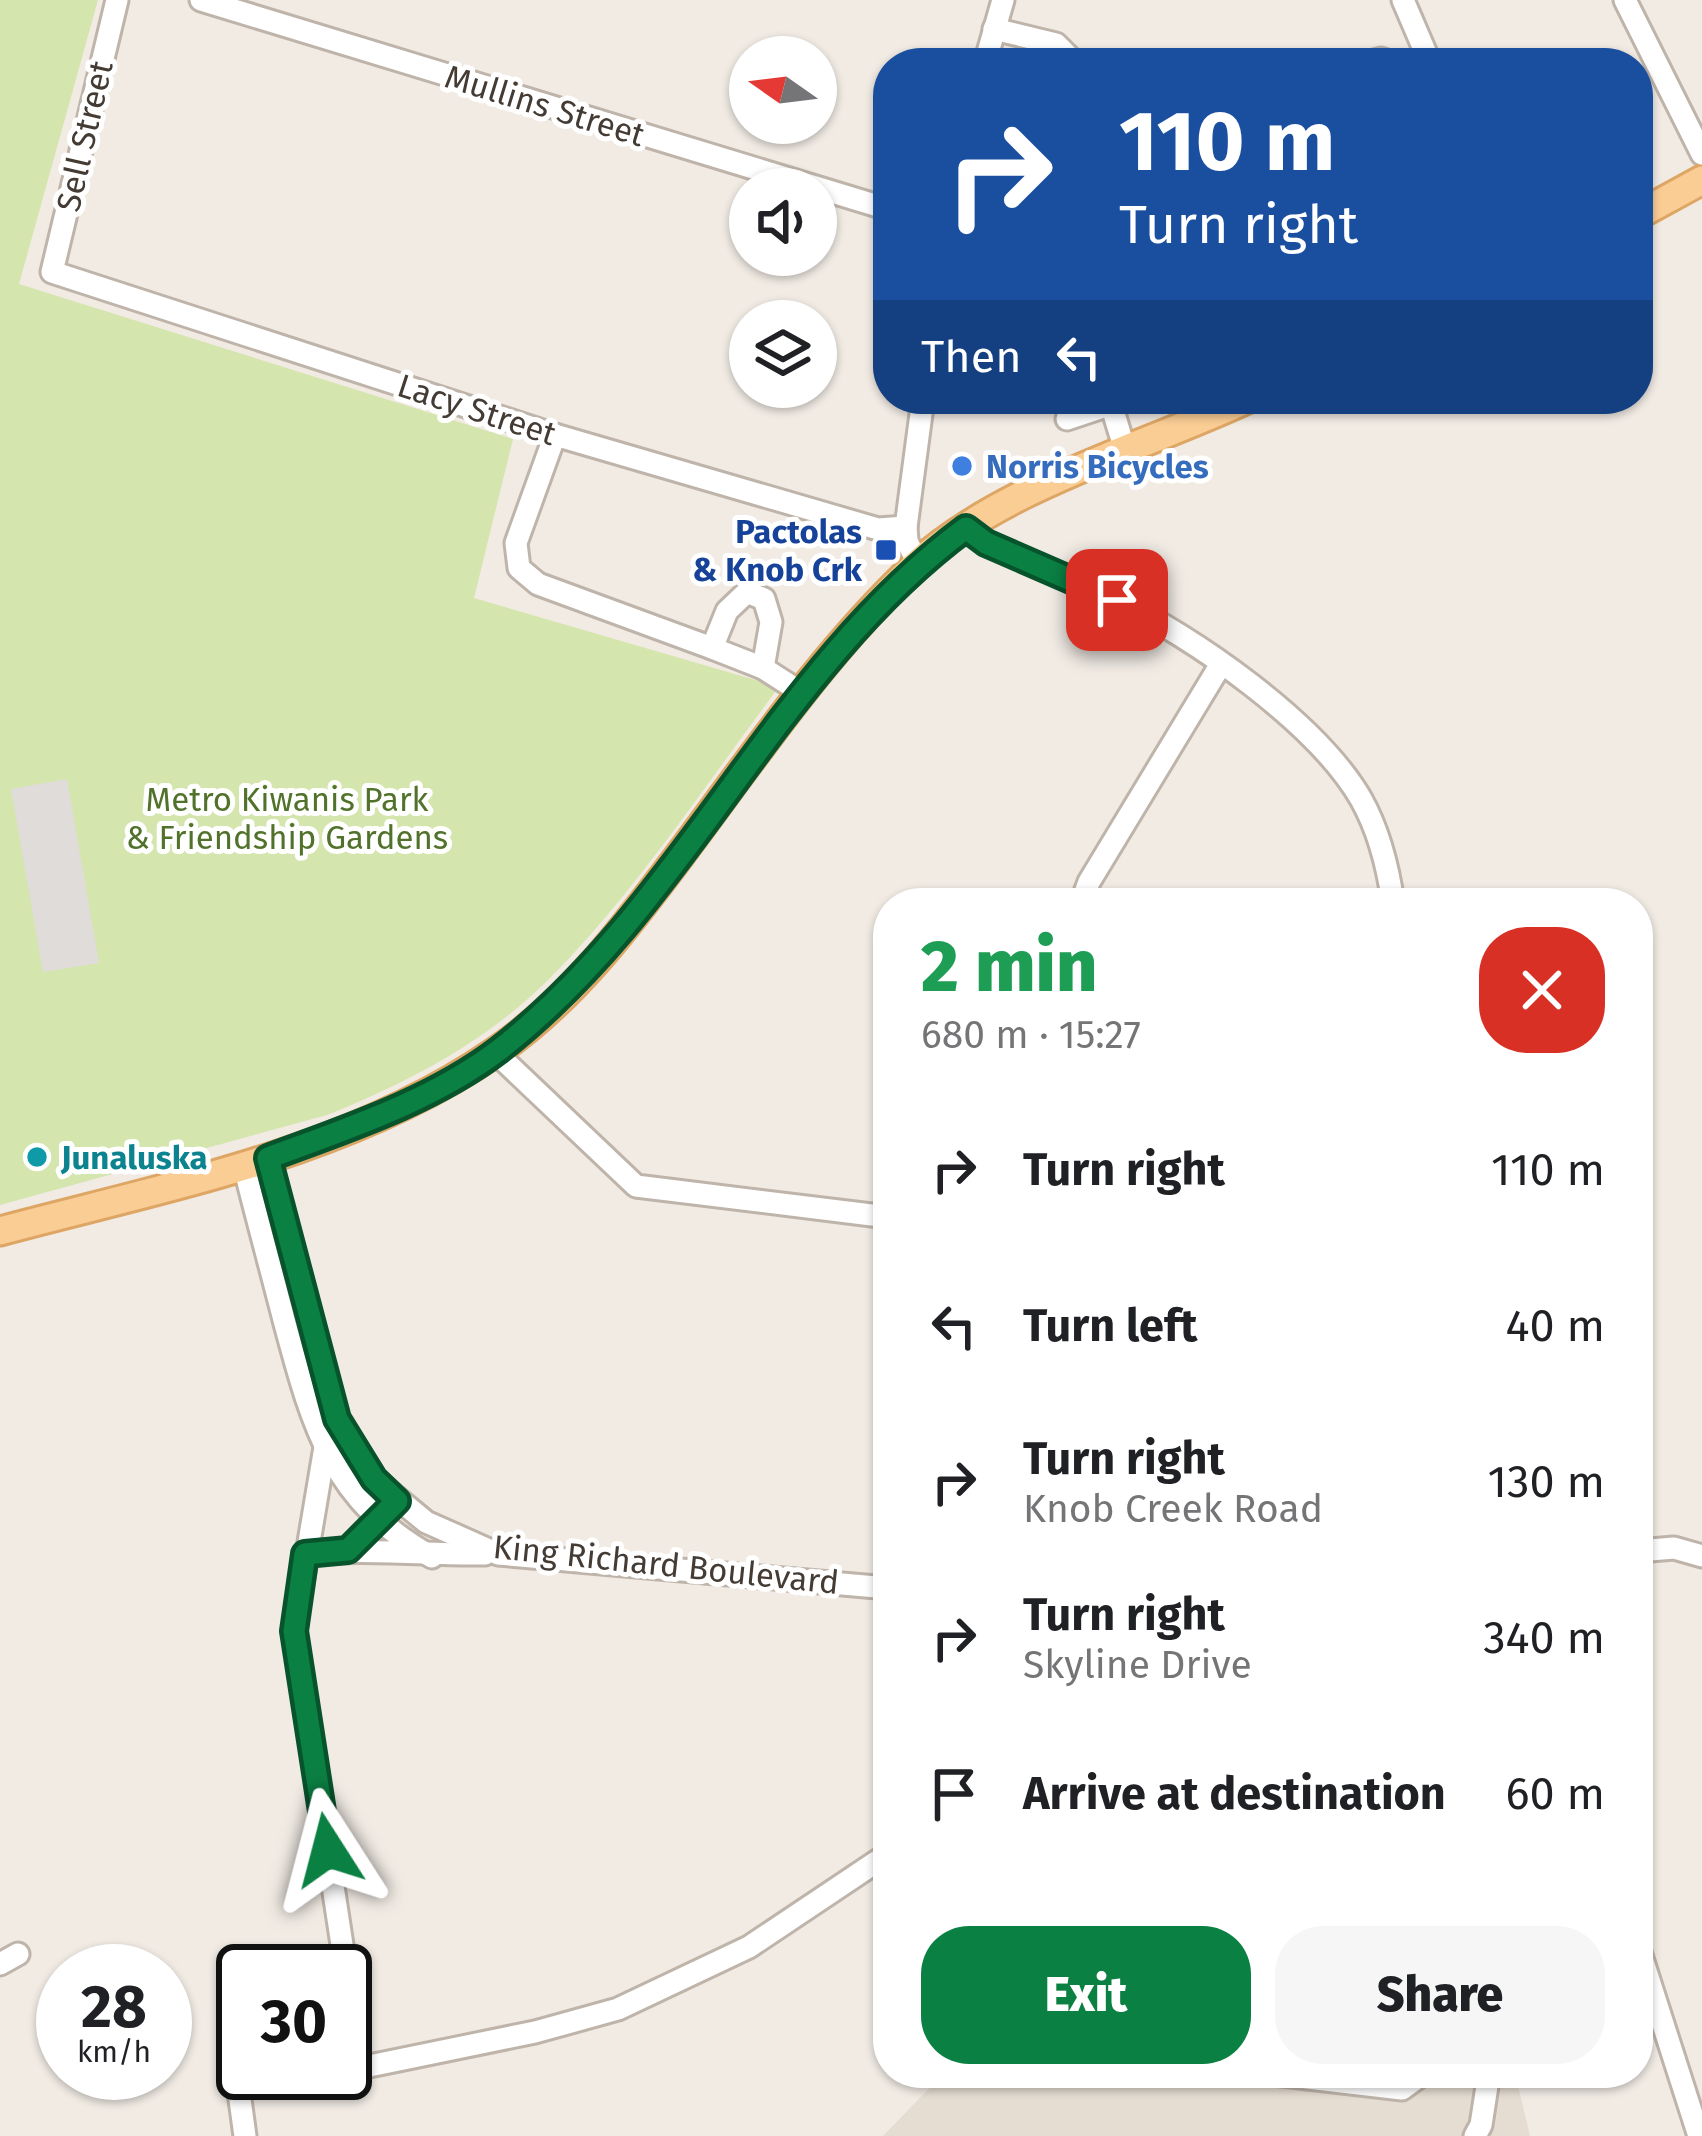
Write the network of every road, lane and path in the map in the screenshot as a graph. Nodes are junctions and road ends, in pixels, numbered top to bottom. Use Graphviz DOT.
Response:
graph roads {
  1 [pos="117,0"];
  2 [pos="201,0"];
  3 [pos="1003,0"];
  4 [pos="1403,0"];
  5 [pos="1625,0"];
  6 [pos="994,29"];
  7 [pos="989,48"];
  8 [pos="1060,48"];
  9 [pos="1424,48"];
  10 [pos="1649,48"];
  11 [pos="1653,56"];
  12 [pos="1702,154"];
  13 [pos="1702,180"];
  14 [pos="873,204"];
  15 [pos="1653,207"];
  16 [pos="52,272"];
  17 [pos="920,414"];
  18 [pos="1082,414"];
  19 [pos="1120,414"];
  20 [pos="1211,414"];
  21 [pos="1067,419"];
  22 [pos="555,435"];
  23 [pos="1125,450"];
  24 [pos="906,527"];
  25 [pos="966,528"];
  26 [pos="918,564"];
  27 [pos="712,648"];
  28 [pos="1221,664"];
  29 [pos="764,668"];
  30 [pos="802,693"];
  31 [pos="1087,888"];
  32 [pos="1390,888"];
  33 [pos="496,1052"];
  34 [pos="256,1162"];
  35 [pos="873,1214"];
  36 [pos="0,1231"];
  37 [pos="337,1419"];
  38 [pos="320,1438"];
  39 [pos="397,1501"];
  40 [pos="380,1521"];
  41 [pos="348,1550"];
  42 [pos="1653,1550"];
  43 [pos="305,1554"];
  44 [pos="498,1554"];
  45 [pos="1702,1556"];
  46 [pos="432,1557"];
  47 [pos="873,1587"];
  48 [pos="873,1864"];
  49 [pos="336,1944"];
  50 [pos="1653,2018"];
  51 [pos="372,2066"];
  52 [pos="1487,2088"];
  53 [pos="240,2100"];
  54 [pos="245,2136"];
  55 [pos="1475,2136"];
  56 [pos="1699,2136"];
  1 -- 16 [label="street, Sell Street"];
  2 -- 14 [label="street, Mullins Street"];
  3 -- 6 [label="street"];
  4 -- 9 [label="street"];
  5 -- 10 [label="street"];
  6 -- 7 [label="street"];
  6 -- 8 [label="street"];
  11 -- 12 [label="street"];
  13 -- 15 [label="main road"];
  16 -- 22 [label="street, Lacy Street"];
  17 -- 24 [label="street"];
  18 -- 21 [label="street"];
  19 -- 23 [label="street"];
  20 -- 23 [label="main road"];
  22 -- 24 [label="street, Lacy Street"];
  22 -- 27 [label="street"];
  23 -- 25 [label="main road"];
  24 -- 26 [label="street"];
  25 -- 26 [label="main road"];
  25 -- 28 [label="street"];
  26 -- 30 [label="main road"];
  27 -- 29 [label="street"];
  27 -- 29 [label="street"];
  28 -- 31 [label="street"];
  28 -- 32 [label="street"];
  29 -- 30 [label="street"];
  30 -- 33 [label="main road"];
  33 -- 34 [label="main road"];
  33 -- 35 [label="street"];
  34 -- 36 [label="main road"];
  34 -- 37 [label="street, King Richard Boulevard"];
  34 -- 38 [label="street"];
  37 -- 38 [label="street"];
  37 -- 39 [label="street, King Richard Boulevard"];
  38 -- 40 [label="street"];
  38 -- 43 [label="street"];
  39 -- 40 [label="street"];
  39 -- 44 [label="street, King Richard Boulevard"];
  40 -- 41 [label="street"];
  40 -- 46 [label="street"];
  41 -- 43 [label="street"];
  41 -- 46 [label="street"];
  42 -- 45 [label="street"];
  43 -- 49 [label="street"];
  44 -- 46 [label="street"];
  44 -- 47 [label="street, King Richard Boulevard"];
  48 -- 51 [label="street"];
  50 -- 56 [label="street"];
  52 -- 55 [label="street"];
  53 -- 54 [label="street"];
}
